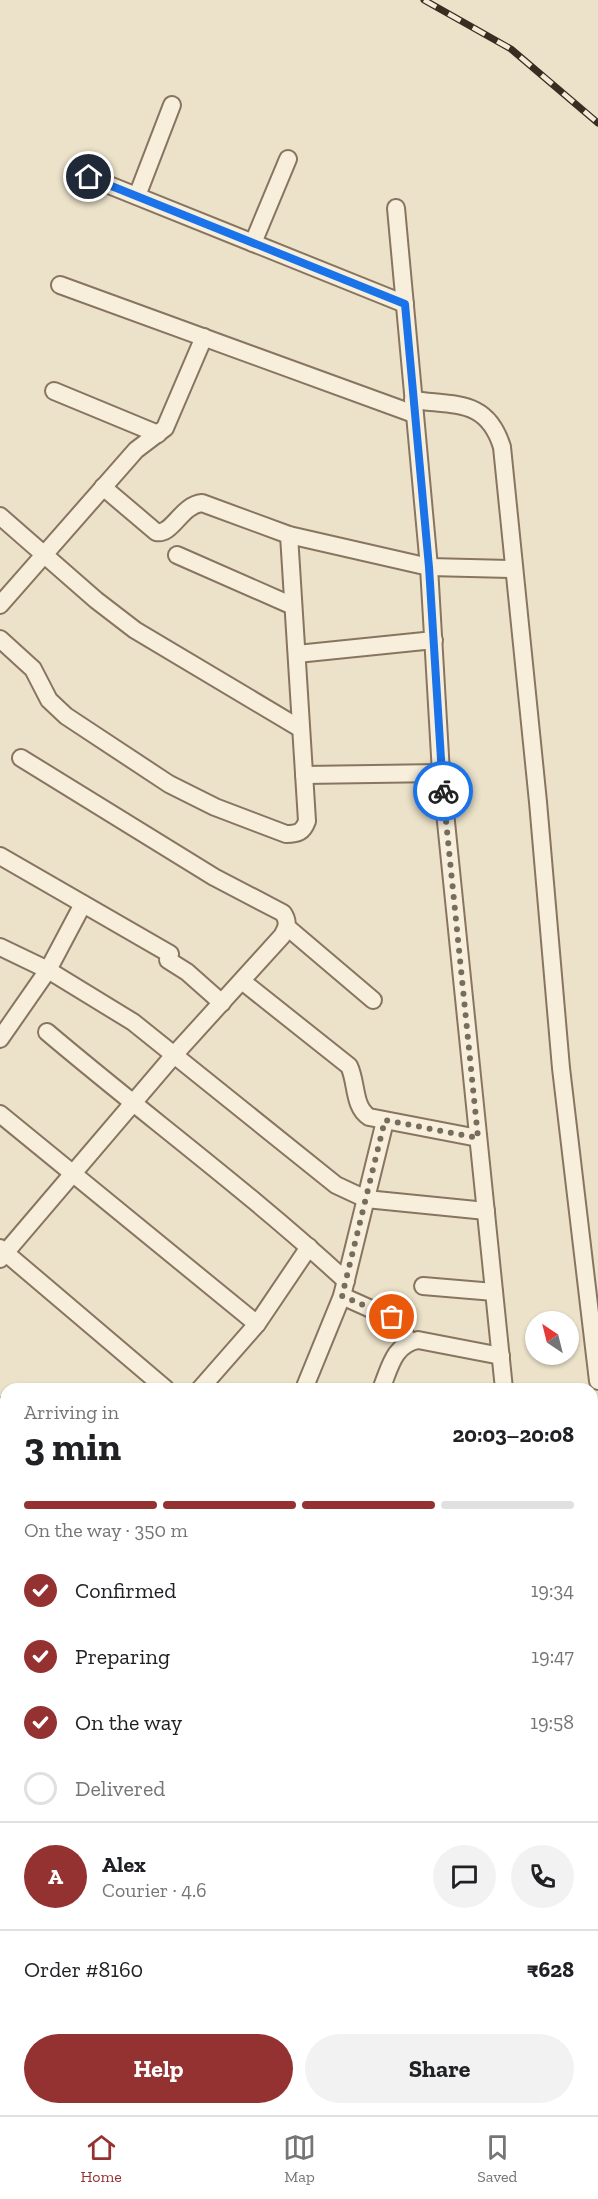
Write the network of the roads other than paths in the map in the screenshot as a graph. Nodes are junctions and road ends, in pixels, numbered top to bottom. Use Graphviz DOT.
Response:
graph roads {
  1 [pos="172,105"];
  2 [pos="288,159"];
  3 [pos="89,177"];
  4 [pos="137,196"];
  5 [pos="396,208"];
  6 [pos="253,243"];
  7 [pos="60,285"];
  8 [pos="405,304"];
  9 [pos="204,337"];
  10 [pos="54,391"];
  11 [pos="414,407"];
  12 [pos="158,434"];
  13 [pos="104,487"];
  14 [pos="0,516"];
  15 [pos="289,535"];
  16 [pos="43,555"];
  17 [pos="177,555"];
  18 [pos="429,567"];
  19 [pos="514,569"];
  20 [pos="0,605"];
  21 [pos="294,606"];
  22 [pos="0,639"];
  23 [pos="434,640"];
  24 [pos="297,654"];
  25 [pos="301,729"];
  26 [pos="21,758"];
  27 [pos="441,773"];
  28 [pos="304,775"];
  29 [pos="0,856"];
  30 [pos="83,904"];
  31 [pos="287,927"];
  32 [pos="0,947"];
  33 [pos="48,970"];
  34 [pos="242,981"];
  35 [pos="372,1000"];
  36 [pos="222,1003"];
  37 [pos="47,1032"];
  38 [pos="0,1039"];
  39 [pos="174,1055"];
  40 [pos="133,1104"];
  41 [pos="0,1114"];
  42 [pos="385,1120"];
  43 [pos="478,1138"];
  44 [pos="71,1173"];
  45 [pos="366,1199"];
  46 [pos="486,1210"];
  47 [pos="309,1247"];
  48 [pos="2,1253"];
  49 [pos="423,1286"];
  50 [pos="344,1289"];
  51 [pos="494,1292"];
  52 [pos="257,1324"];
  53 [pos="408,1342"];
  54 [pos="501,1356"];
  55 [pos="598,1381"];
  56 [pos="159,1383"];
  57 [pos="205,1383"];
  58 [pos="306,1383"];
  59 [pos="383,1383"];
  60 [pos="503,1383"];
  1 -- 4 [label="street"];
  2 -- 6 [label="street"];
  3 -- 4 [label="street"];
  4 -- 6 [label="street"];
  5 -- 8 [label="street"];
  6 -- 8 [label="street"];
  7 -- 9 [label="street"];
  8 -- 11 [label="street"];
  9 -- 11 [label="street"];
  9 -- 12 [label="street"];
  10 -- 12 [label="street"];
  11 -- 18 [label="street"];
  11 -- 19 [label="street"];
  12 -- 13 [label="street"];
  13 -- 15 [label="street"];
  13 -- 16 [label="street"];
  14 -- 16 [label="street"];
  15 -- 18 [label="street"];
  15 -- 21 [label="street"];
  16 -- 20 [label="street"];
  16 -- 25 [label="street"];
  17 -- 21 [label="street"];
  18 -- 19 [label="street"];
  18 -- 23 [label="street"];
  19 -- 55 [label="street"];
  21 -- 24 [label="street"];
  22 -- 28 [label="street"];
  23 -- 24 [label="street"];
  23 -- 27 [label="street"];
  24 -- 25 [label="street"];
  25 -- 28 [label="street"];
  26 -- 31 [label="street"];
  27 -- 28 [label="street"];
  27 -- 43 [label="street"];
  29 -- 30 [label="street"];
  30 -- 33 [label="street"];
  30 -- 36 [label="street"];
  31 -- 34 [label="street"];
  31 -- 35 [label="street"];
  32 -- 33 [label="street"];
  33 -- 38 [label="street"];
  33 -- 39 [label="street"];
  34 -- 36 [label="street"];
  34 -- 42 [label="street"];
  36 -- 39 [label="street"];
  37 -- 40 [label="street"];
  39 -- 40 [label="street"];
  39 -- 45 [label="street"];
  40 -- 44 [label="street"];
  40 -- 47 [label="street"];
  41 -- 44 [label="street"];
  42 -- 43 [label="street"];
  42 -- 45 [label="street"];
  43 -- 46 [label="street"];
  44 -- 48 [label="street"];
  44 -- 52 [label="street"];
  45 -- 46 [label="street"];
  45 -- 50 [label="street"];
  46 -- 51 [label="street"];
  47 -- 50 [label="street"];
  47 -- 52 [label="street"];
  48 -- 56 [label="street"];
  49 -- 51 [label="street"];
  50 -- 53 [label="street"];
  50 -- 58 [label="street"];
  51 -- 54 [label="street"];
  52 -- 57 [label="street"];
  53 -- 54 [label="street"];
  53 -- 59 [label="street"];
  54 -- 60 [label="street"];
}
